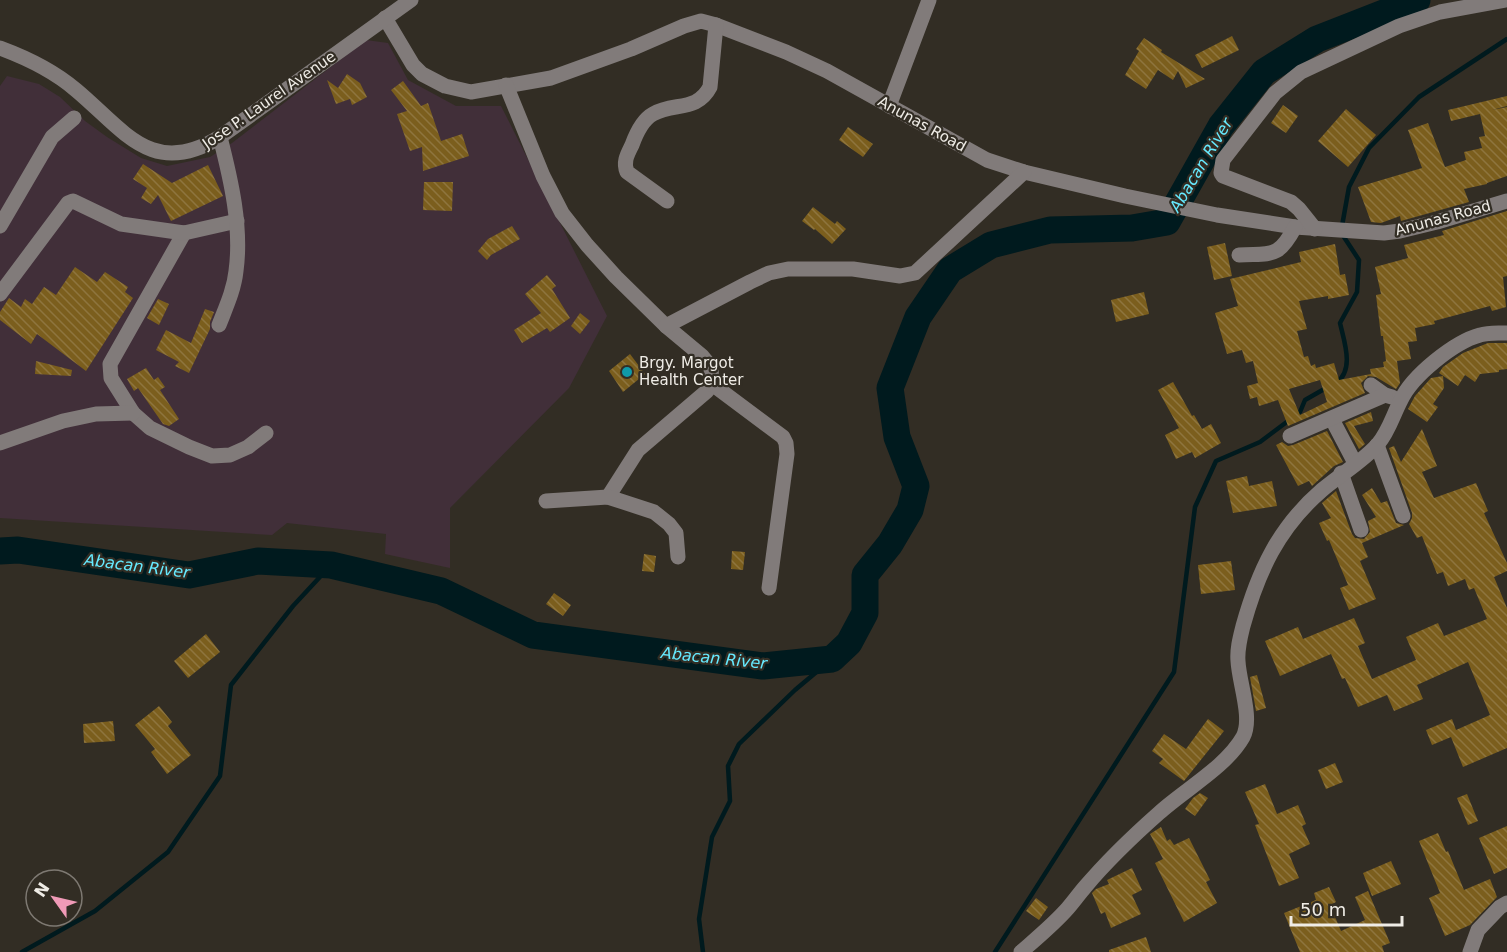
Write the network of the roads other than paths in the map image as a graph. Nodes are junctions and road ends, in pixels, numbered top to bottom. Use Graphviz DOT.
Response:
graph roads {
  1 [pos="411,0"];
  2 [pos="929,0"];
  3 [pos="1505,0"];
  4 [pos="385,18"];
  5 [pos="716,24"];
  6 [pos="0,48"];
  7 [pos="506,84"];
  8 [pos="889,106"];
  9 [pos="74,118"];
  10 [pos="220,137"];
  11 [pos="1024,172"];
  12 [pos="667,201"];
  13 [pos="1507,201"];
  14 [pos="237,221"];
  15 [pos="0,226"];
  16 [pos="1295,227"];
  17 [pos="1319,229"];
  18 [pos="184,233"];
  19 [pos="1239,255"];
  20 [pos="0,294"];
  21 [pos="219,325"];
  22 [pos="666,326"];
  23 [pos="1507,333"];
  24 [pos="712,384"];
  25 [pos="1371,385"];
  26 [pos="1385,395"];
  27 [pos="1401,399"];
  28 [pos="133,412"];
  29 [pos="1335,425"];
  30 [pos="266,433"];
  31 [pos="1290,436"];
  32 [pos="0,443"];
  33 [pos="1377,445"];
  34 [pos="1355,463"];
  35 [pos="1341,473"];
  36 [pos="608,497"];
  37 [pos="546,501"];
  38 [pos="1403,516"];
  39 [pos="1361,530"];
  40 [pos="678,556"];
  41 [pos="769,588"];
  42 [pos="1507,903"];
  43 [pos="1021,952"];
  44 [pos="1470,952"];
  1 -- 4 [label="street, Jose P. Laurel Avenue"];
  2 -- 8 [label="street"];
  3 -- 17 [label="street"];
  4 -- 7 [label="street, Anunas Road"];
  4 -- 10 [label="street, Jose P. Laurel Avenue"];
  5 -- 7 [label="street, Anunas Road"];
  5 -- 8 [label="street, Anunas Road"];
  5 -- 12 [label="street"];
  6 -- 10 [label="street, Jose P. Laurel Avenue"];
  7 -- 22 [label="street"];
  8 -- 11 [label="street, Anunas Road"];
  9 -- 15 [label="street"];
  10 -- 14 [label="street"];
  11 -- 16 [label="street, Anunas Road"];
  11 -- 22 [label="street"];
  13 -- 17 [label="street, Anunas Road"];
  14 -- 18 [label="street"];
  14 -- 21 [label="street"];
  16 -- 17 [label="street, Anunas Road"];
  16 -- 19 [label="street"];
  18 -- 20 [label="street"];
  18 -- 28 [label="street"];
  22 -- 24 [label="street"];
  23 -- 27 [label="street"];
  24 -- 36 [label="street"];
  24 -- 41 [label="street"];
  25 -- 26 [label="street"];
  26 -- 27 [label="street"];
  26 -- 31 [label="street"];
  27 -- 33 [label="street"];
  28 -- 30 [label="street"];
  28 -- 32 [label="street"];
  29 -- 34 [label="street"];
  33 -- 34 [label="street"];
  33 -- 38 [label="street"];
  34 -- 35 [label="street"];
  35 -- 39 [label="street"];
  35 -- 43 [label="street"];
  36 -- 37 [label="street"];
  36 -- 40 [label="street"];
  42 -- 44 [label="street"];
}
